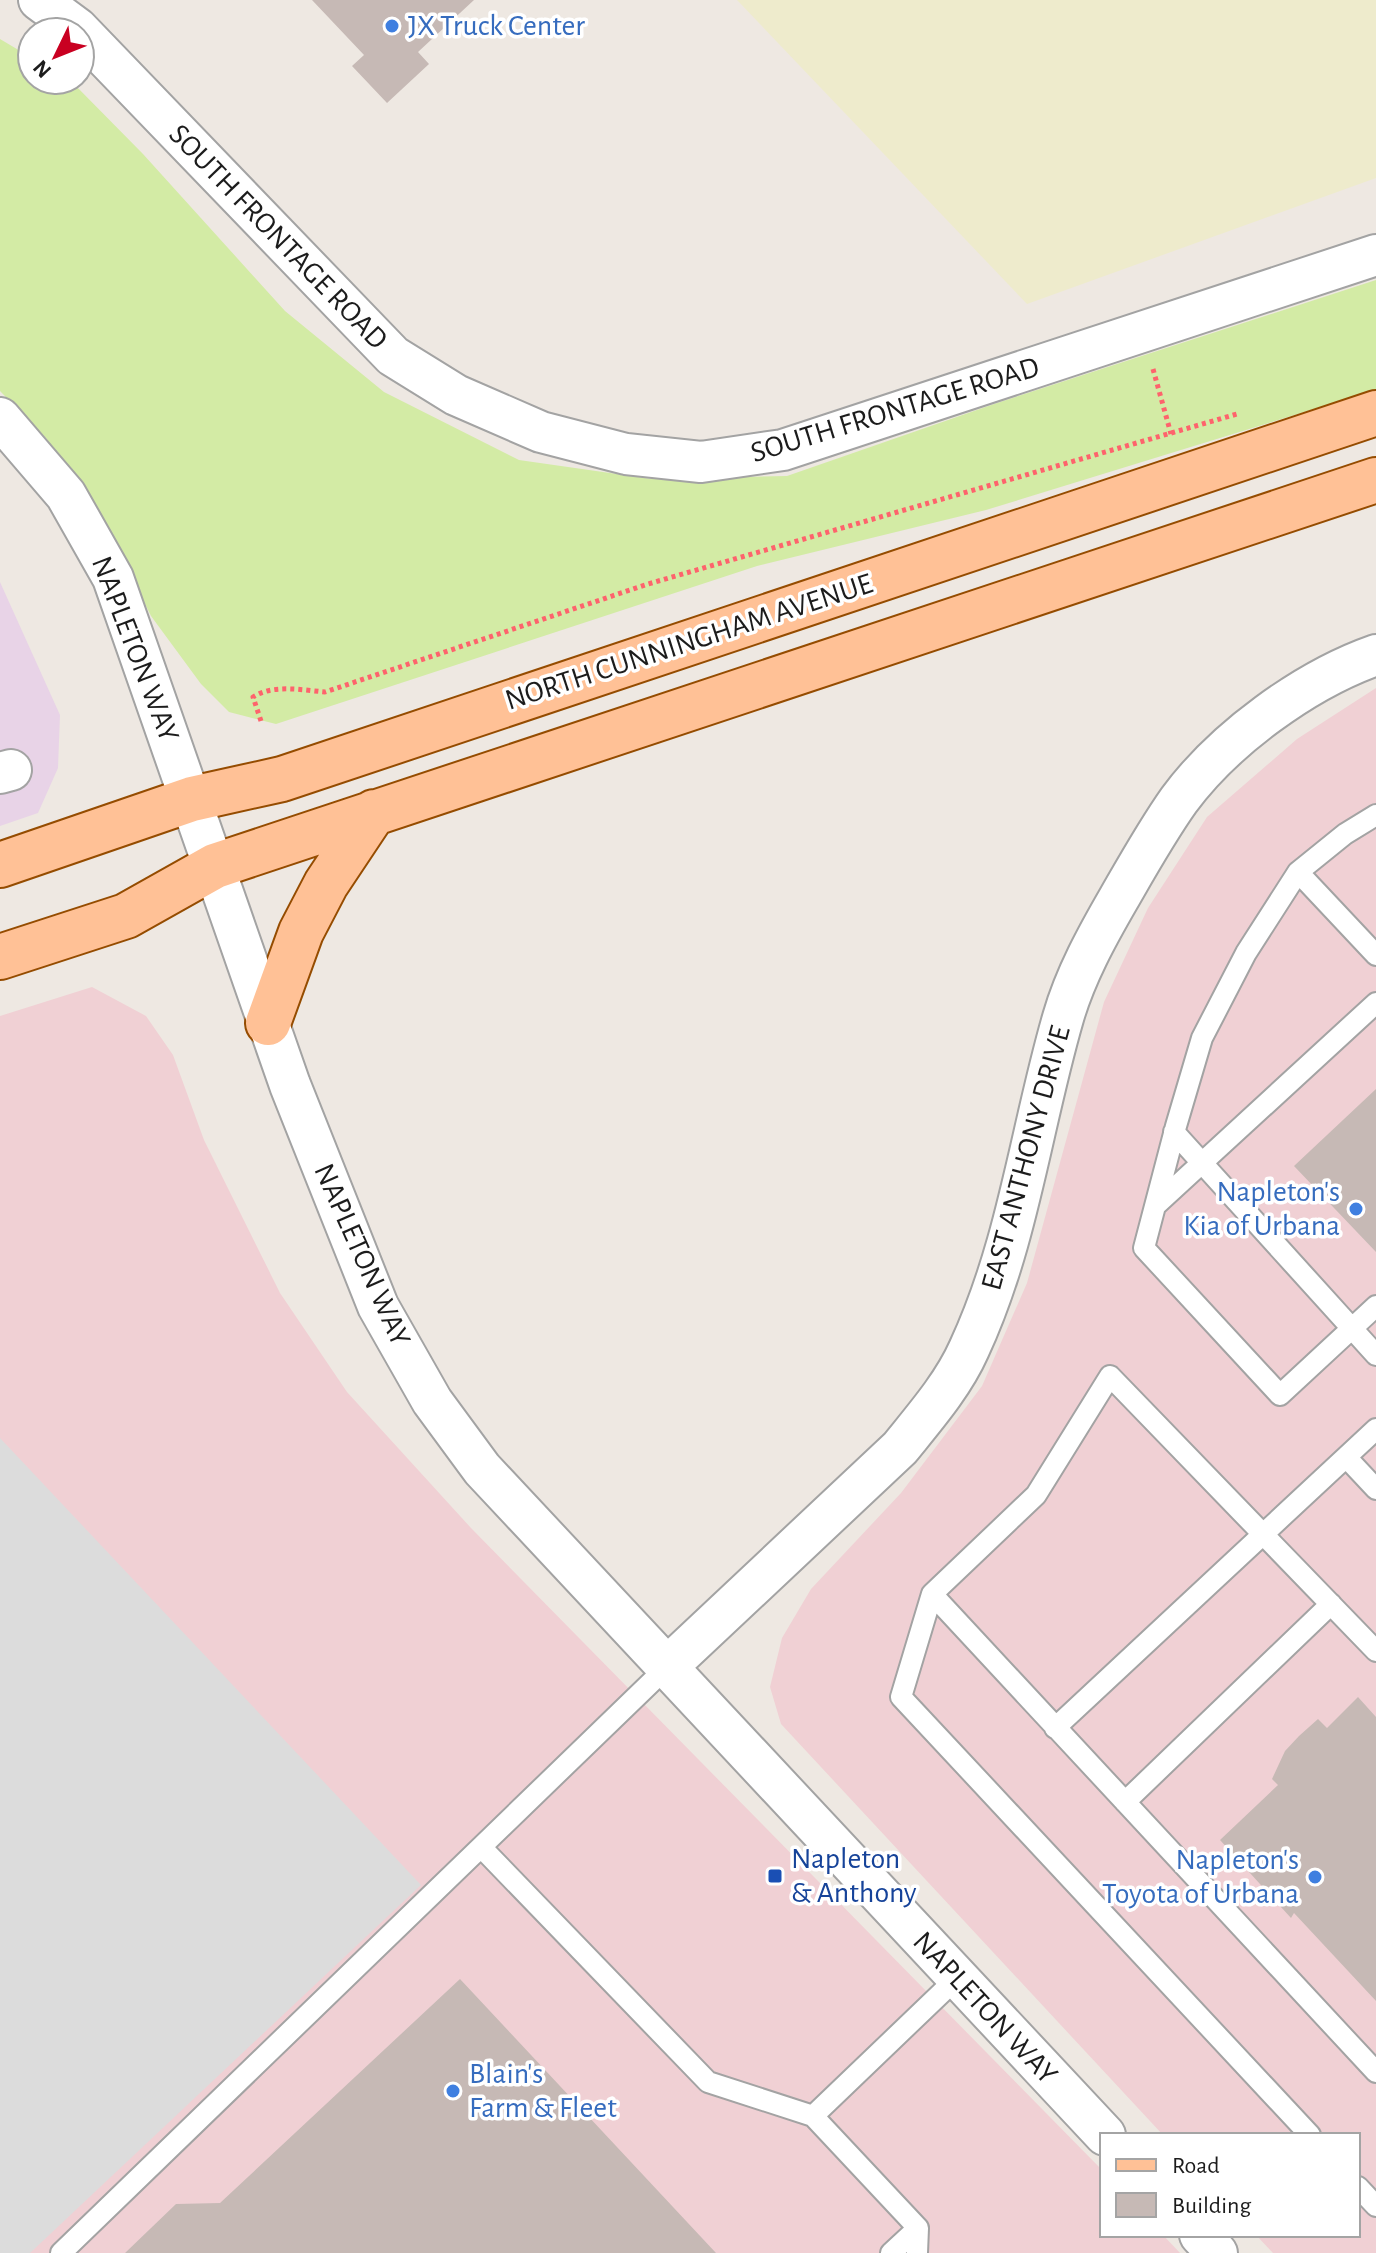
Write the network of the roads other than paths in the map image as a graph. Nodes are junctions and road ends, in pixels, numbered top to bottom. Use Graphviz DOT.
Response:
graph roads {
  1 [pos="39,0"];
  2 [pos="1376,255"];
  3 [pos="1376,413"];
  4 [pos="0,418"];
  5 [pos="1376,480"];
  6 [pos="1376,655"];
  7 [pos="192,799"];
  8 [pos="374,812"];
  9 [pos="1376,815"];
  10 [pos="0,865"];
  11 [pos="215,866"];
  12 [pos="1298,872"];
  13 [pos="1376,955"];
  14 [pos="0,957"];
  15 [pos="1376,1003"];
  16 [pos="268,1023"];
  17 [pos="1174,1132"];
  18 [pos="1202,1164"];
  19 [pos="1155,1206"];
  20 [pos="1376,1306"];
  21 [pos="1352,1328"];
  22 [pos="1376,1355"];
  23 [pos="1376,1429"];
  24 [pos="1346,1457"];
  25 [pos="1376,1489"];
  26 [pos="1263,1534"];
  27 [pos="932,1594"];
  28 [pos="1331,1604"];
  29 [pos="1376,1651"];
  30 [pos="667,1667"];
  31 [pos="1055,1728"];
  32 [pos="1125,1802"];
  33 [pos="482,1848"];
  34 [pos="957,1978"];
  35 [pos="1376,2072"];
  36 [pos="813,2116"];
  37 [pos="1103,2133"];
  38 [pos="1308,2133"];
  39 [pos="1360,2189"];
  40 [pos="1376,2206"];
  41 [pos="918,2228"];
  42 [pos="1202,2237"];
  43 [pos="61,2253"];
  44 [pos="891,2253"];
  45 [pos="917,2253"];
  46 [pos="1217,2253"];
  1 -- 2 [label="street, SOUTH FRONTAGE ROAD"];
  3 -- 7 [label="main road, NORTH CUNNINGHAM AVENUE"];
  4 -- 7 [label="street, NAPLETON WAY"];
  5 -- 8 [label="main road"];
  6 -- 30 [label="street, EAST ANTHONY DRIVE"];
  7 -- 10 [label="main road, NORTH CUNNINGHAM AVENUE"];
  7 -- 11 [label="street, NAPLETON WAY"];
  8 -- 11 [label="main road"];
  8 -- 16 [label="main road"];
  9 -- 12 [label="lane"];
  11 -- 14 [label="main road"];
  11 -- 16 [label="street, NAPLETON WAY"];
  12 -- 13 [label="lane"];
  12 -- 17 [label="lane"];
  15 -- 18 [label="lane"];
  16 -- 30 [label="street, NAPLETON WAY"];
  17 -- 18 [label="lane"];
  17 -- 19 [label="lane"];
  18 -- 19 [label="lane"];
  18 -- 21 [label="lane"];
  19 -- 21 [label="lane"];
  20 -- 21 [label="lane"];
  21 -- 22 [label="lane"];
  23 -- 24 [label="lane"];
  24 -- 25 [label="lane"];
  24 -- 26 [label="lane"];
  26 -- 27 [label="lane"];
  26 -- 28 [label="lane"];
  26 -- 31 [label="lane"];
  27 -- 31 [label="lane"];
  27 -- 38 [label="lane"];
  28 -- 29 [label="lane"];
  28 -- 32 [label="lane"];
  30 -- 33 [label="lane"];
  30 -- 34 [label="street, NAPLETON WAY"];
  31 -- 32 [label="lane"];
  32 -- 35 [label="lane"];
  33 -- 36 [label="lane"];
  33 -- 43 [label="lane"];
  34 -- 36 [label="lane"];
  34 -- 37 [label="street, NAPLETON WAY"];
  36 -- 41 [label="lane"];
  39 -- 40 [label="lane"];
  41 -- 44 [label="lane"];
  41 -- 45 [label="lane"];
  42 -- 46 [label="street"];
}
